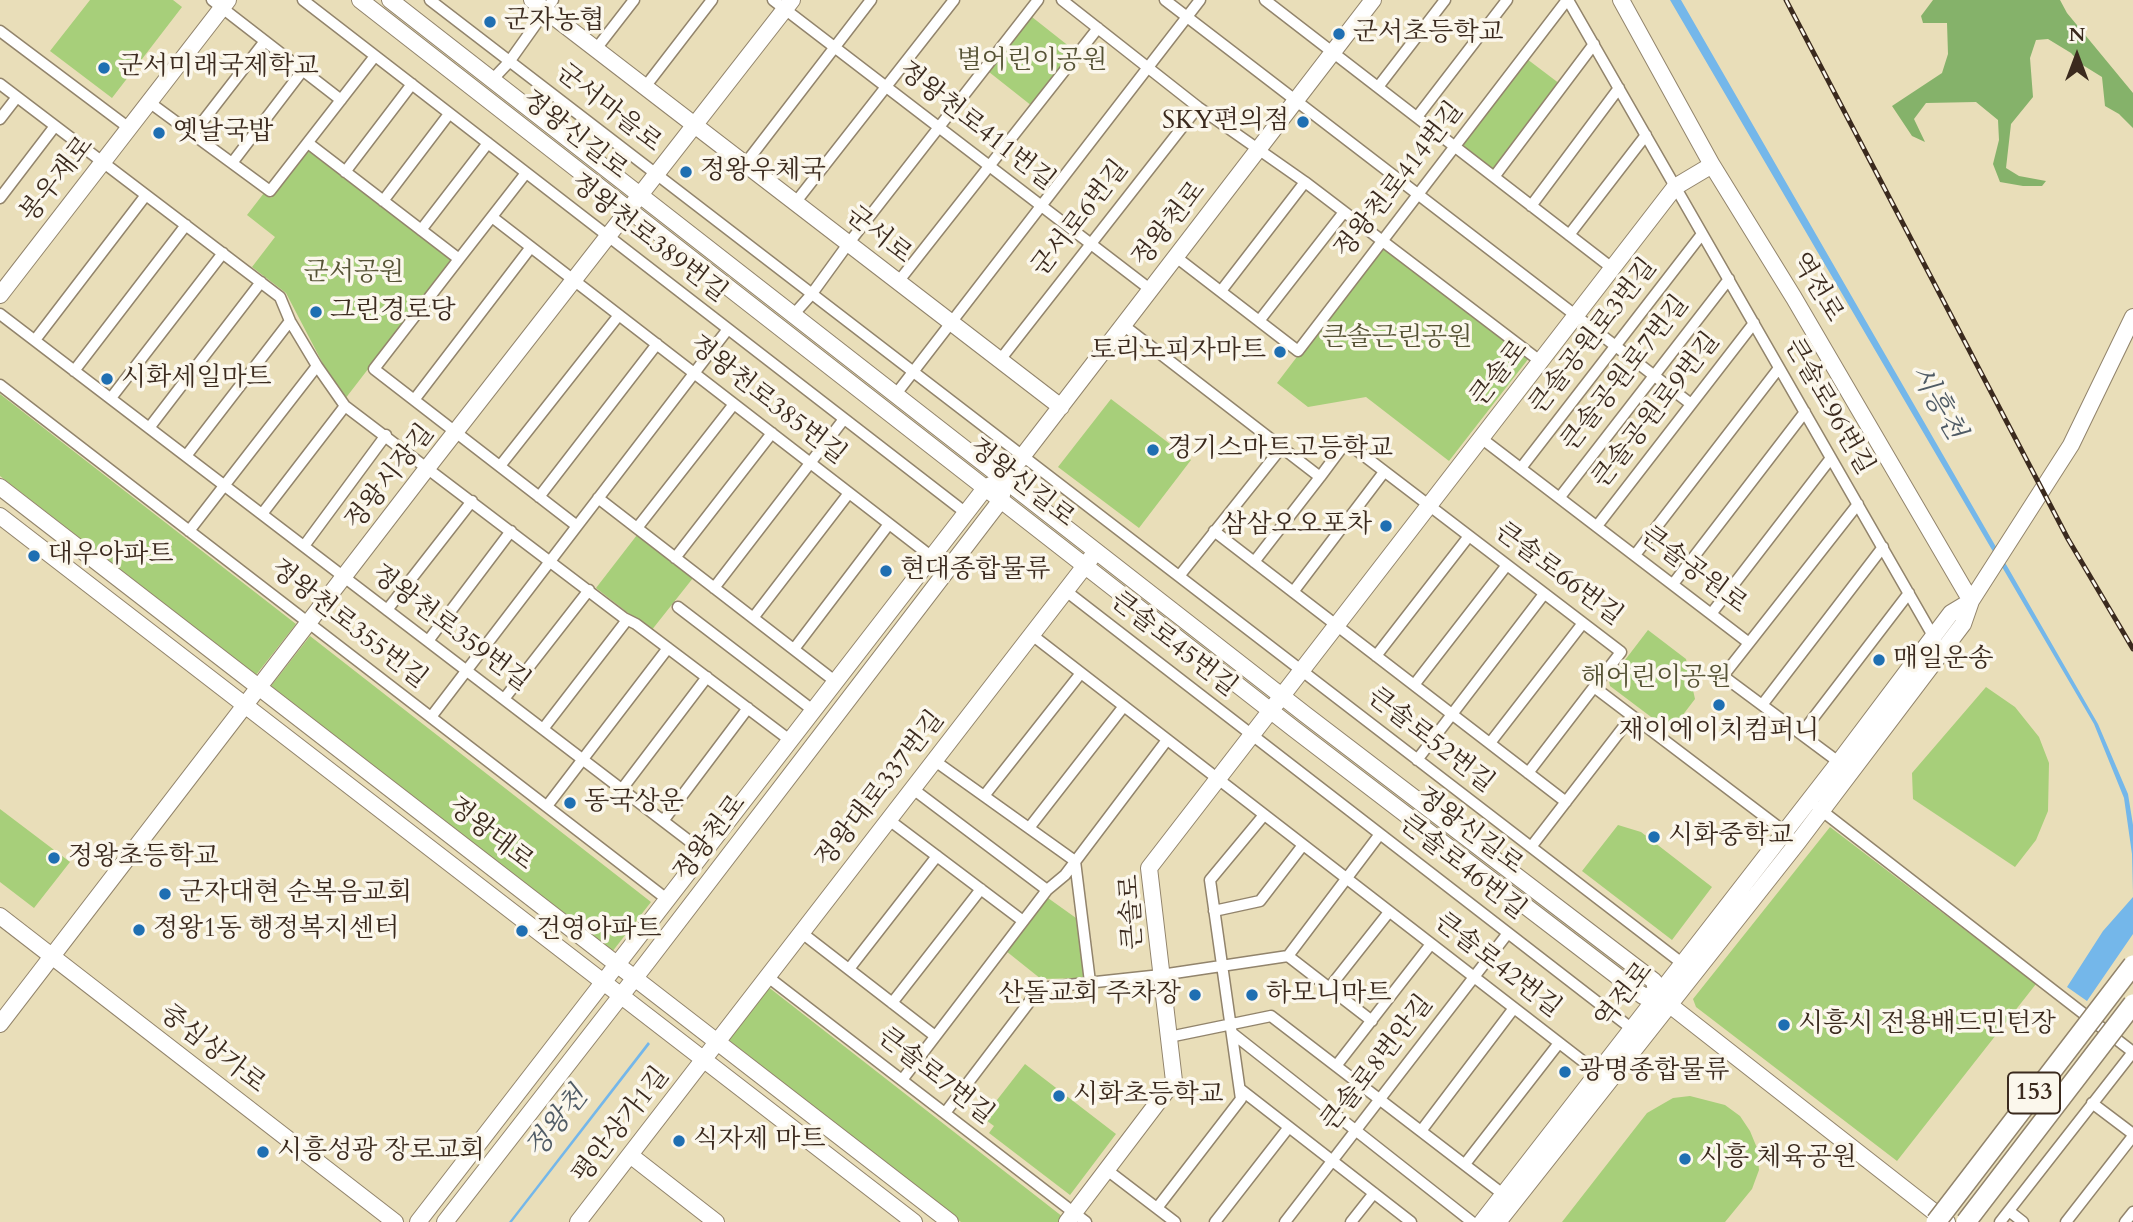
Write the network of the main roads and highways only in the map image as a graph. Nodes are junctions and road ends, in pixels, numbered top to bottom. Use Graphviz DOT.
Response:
graph roads {
  1 [pos="2133,965"];
  2 [pos="2133,1004"];
  3 [pos="1936,1222"];
  4 [pos="1966,1222"];
  1 -- 3 [label="highway, 153, bridge"];
  2 -- 4 [label="highway, 153, bridge"];
}
